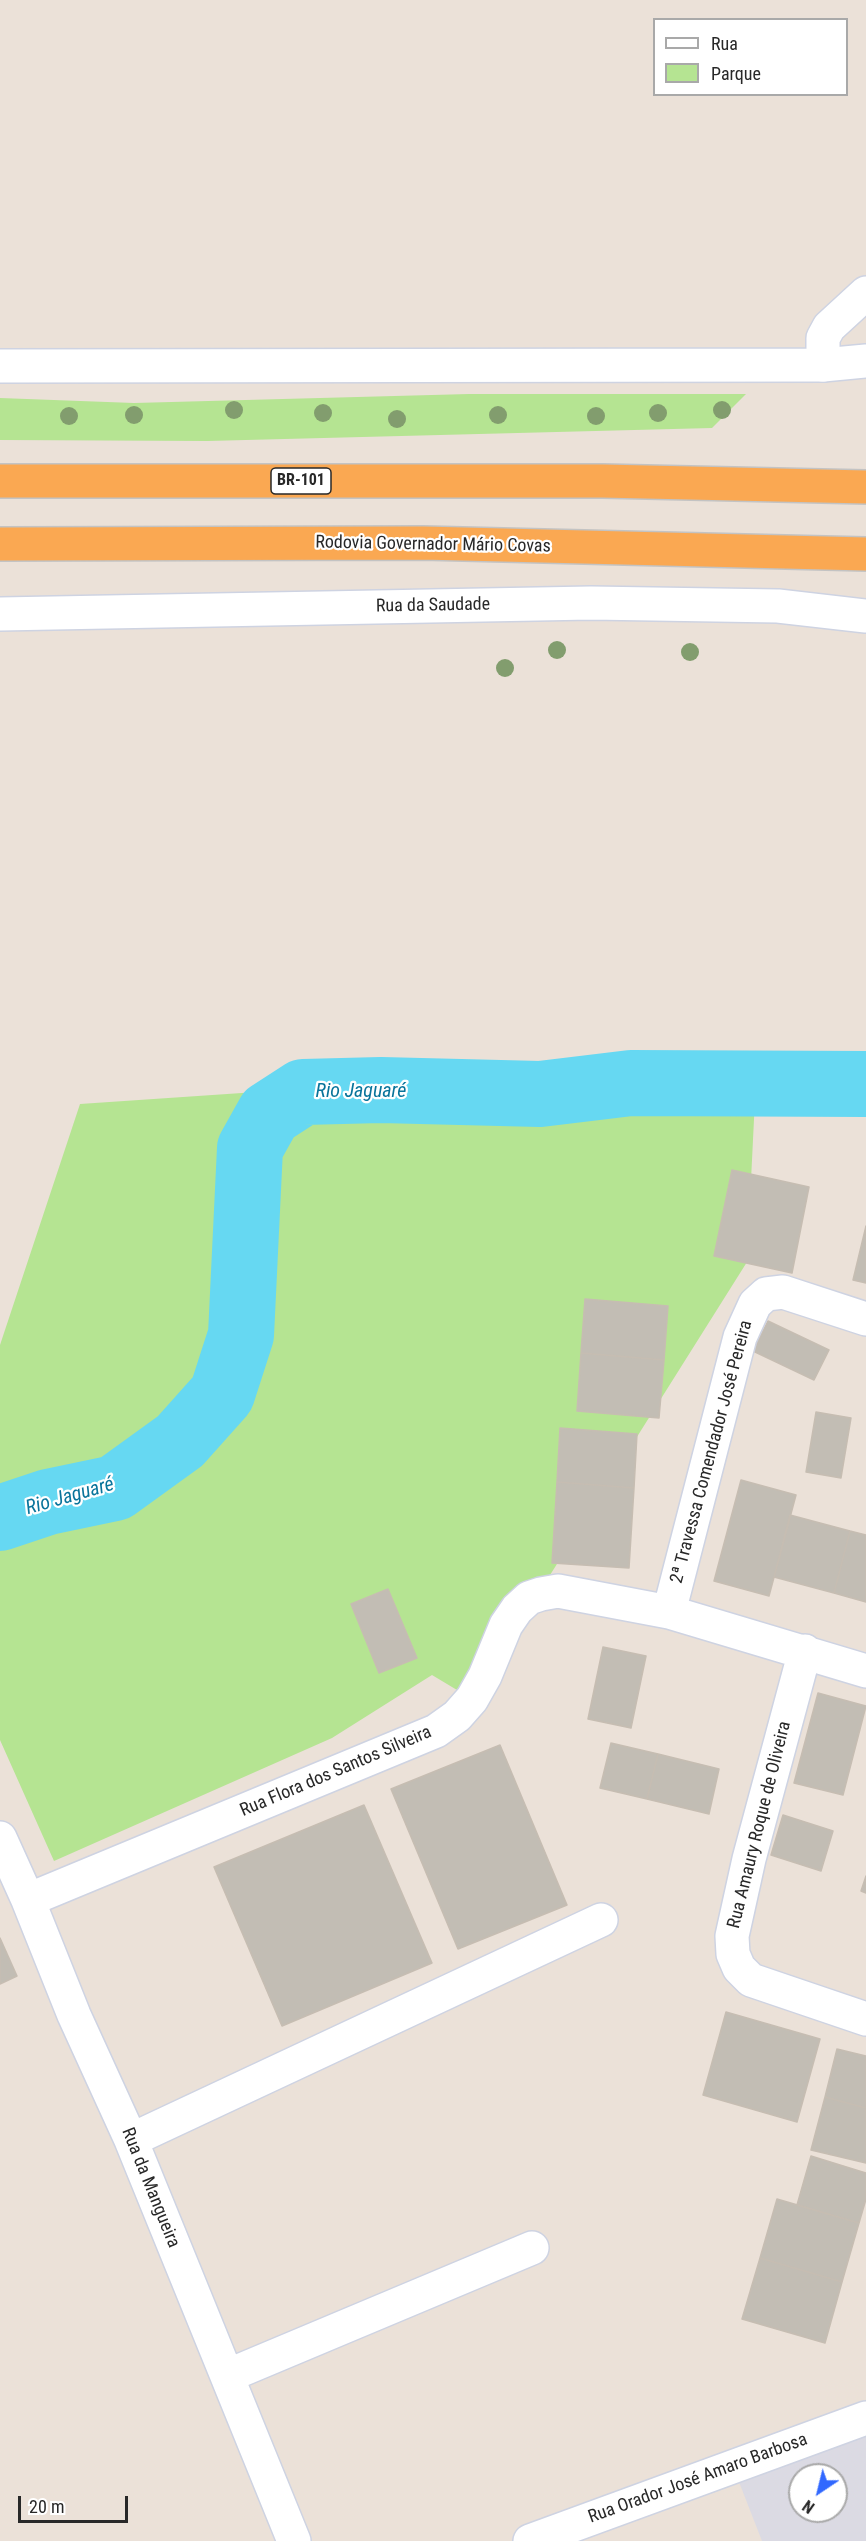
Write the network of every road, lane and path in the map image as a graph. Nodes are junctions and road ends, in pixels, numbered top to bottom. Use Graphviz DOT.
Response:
graph roads {
  1 [pos="866,293"];
  2 [pos="866,361"];
  3 [pos="823,365"];
  4 [pos="0,366"];
  5 [pos="0,481"];
  6 [pos="866,487"];
  7 [pos="0,544"];
  8 [pos="866,554"];
  9 [pos="0,614"];
  10 [pos="866,616"];
  11 [pos="866,1319"];
  12 [pos="669,1612"];
  13 [pos="805,1651"];
  14 [pos="866,1671"];
  15 [pos="0,1838"];
  16 [pos="28,1900"];
  17 [pos="601,1920"];
  18 [pos="866,2019"];
  19 [pos="131,2140"];
  20 [pos="532,2248"];
  21 [pos="227,2376"];
  22 [pos="866,2418"];
  23 [pos="294,2541"];
  24 [pos="530,2541"];
  1 -- 3 [label="street"];
  2 -- 3 [label="street"];
  3 -- 4 [label="street"];
  5 -- 6 [label="highway, BR-101"];
  7 -- 8 [label="highway, Rodovia Governador Mário Covas"];
  9 -- 10 [label="street, Rua da Saudade"];
  11 -- 12 [label="street, 2ª Travessa Comendador José Pereira"];
  12 -- 13 [label="street, Rua Flora dos Santos Silveira"];
  12 -- 16 [label="street, Rua Flora dos Santos Silveira"];
  13 -- 14 [label="street, Rua Flora dos Santos Silveira"];
  13 -- 18 [label="street, Rua Amaury Roque de Oliveira"];
  15 -- 16 [label="street, Rua da Mangueira"];
  16 -- 19 [label="street, Rua da Mangueira"];
  17 -- 19 [label="street"];
  19 -- 21 [label="street, Rua da Mangueira"];
  20 -- 21 [label="street"];
  21 -- 23 [label="street, Rua da Mangueira"];
  22 -- 24 [label="street, Rua Orador José Amaro Barbosa"];
}
